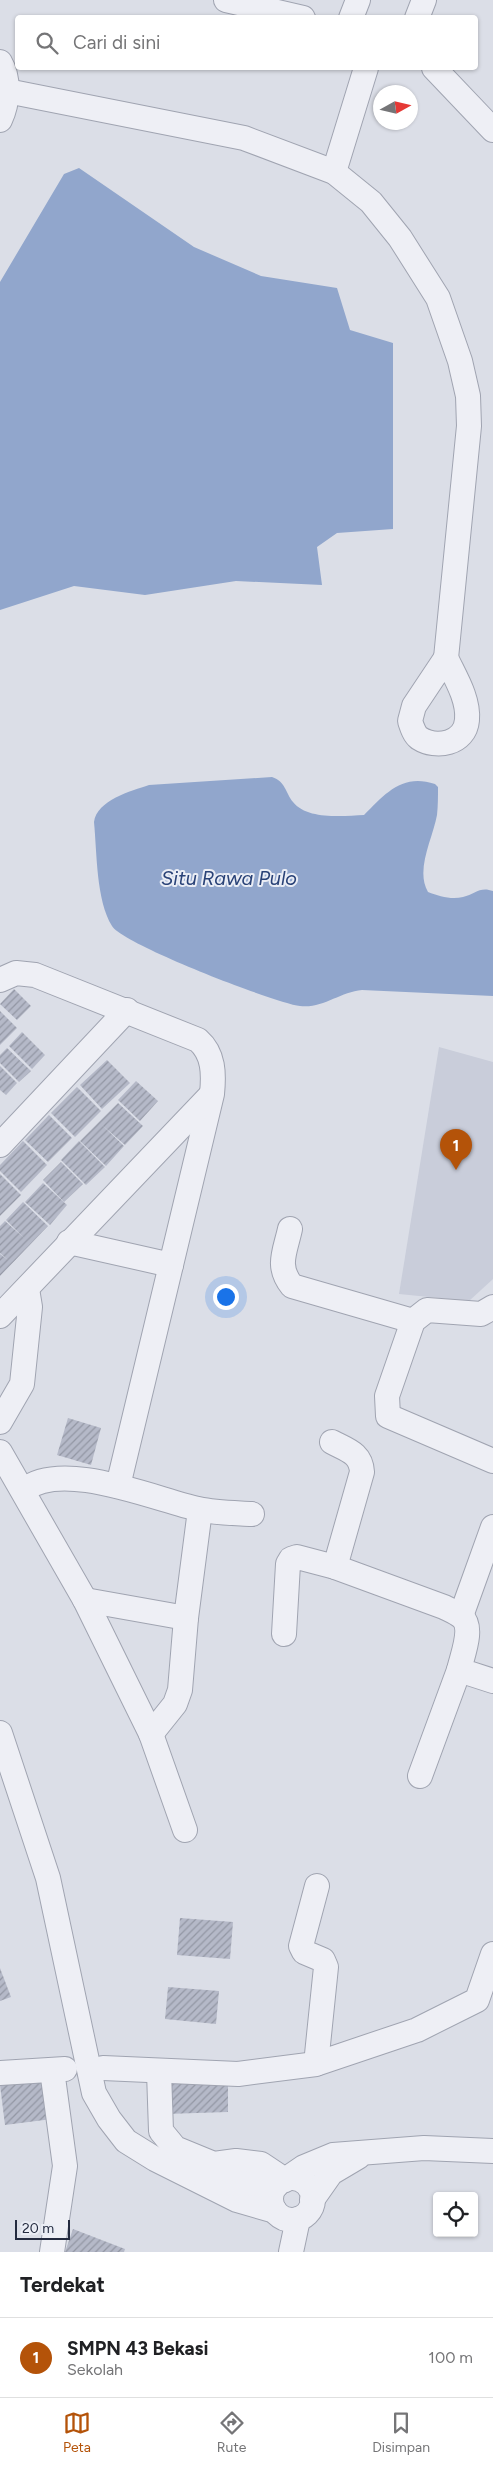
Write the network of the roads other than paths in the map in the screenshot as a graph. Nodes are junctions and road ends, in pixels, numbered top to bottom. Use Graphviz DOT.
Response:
graph roads {
  1 [pos="226,0"];
  2 [pos="358,0"];
  3 [pos="424,0"];
  4 [pos="289,15"];
  5 [pos="352,15"];
  6 [pos="418,15"];
  7 [pos="0,62"];
  8 [pos="365,70"];
  9 [pos="436,70"];
  10 [pos="7,90"];
  11 [pos="0,120"];
  12 [pos="493,130"];
  13 [pos="334,172"];
  14 [pos="446,658"];
  15 [pos="0,980"];
  16 [pos="127,1010"];
  17 [pos="212,1094"];
  18 [pos="0,1145"];
  19 [pos="290,1229"];
  20 [pos="70,1242"];
  21 [pos="171,1265"];
  22 [pos="27,1289"];
  23 [pos="493,1307"];
  24 [pos="0,1316"];
  25 [pos="413,1321"];
  26 [pos="0,1422"];
  27 [pos="332,1442"];
  28 [pos="0,1452"];
  29 [pos="493,1461"];
  30 [pos="118,1486"];
  31 [pos="24,1490"];
  32 [pos="200,1510"];
  33 [pos="252,1514"];
  34 [pos="493,1527"];
  35 [pos="335,1567"];
  36 [pos="85,1600"];
  37 [pos="461,1616"];
  38 [pos="186,1618"];
  39 [pos="284,1634"];
  40 [pos="459,1670"];
  41 [pos="493,1681"];
  42 [pos="0,1733"];
  43 [pos="151,1734"];
  44 [pos="420,1776"];
  45 [pos="185,1830"];
  46 [pos="317,1886"];
  47 [pos="493,1954"];
  48 [pos="316,2064"];
  49 [pos="103,2068"];
  50 [pos="159,2072"];
  51 [pos="0,2073"];
  52 [pos="493,2151"];
  53 [pos="368,2152"];
  54 [pos="199,2182"];
  55 [pos="281,2182"];
  56 [pos="312,2200"];
  57 [pos="275,2211"];
  58 [pos="298,2219"];
  59 [pos="52,2252"];
  60 [pos="291,2252"];
  1 -- 4 [label="street"];
  2 -- 5 [label="street"];
  3 -- 6 [label="street"];
  7 -- 10 [label="street"];
  8 -- 13 [label="street"];
  9 -- 12 [label="street"];
  10 -- 11 [label="street"];
  10 -- 13 [label="street"];
  13 -- 14 [label="street"];
  15 -- 16 [label="street"];
  16 -- 17 [label="street"];
  16 -- 18 [label="street"];
  17 -- 20 [label="street"];
  17 -- 21 [label="street"];
  19 -- 25 [label="street"];
  20 -- 21 [label="street"];
  20 -- 22 [label="street"];
  21 -- 30 [label="street"];
  22 -- 24 [label="street"];
  22 -- 26 [label="street"];
  23 -- 25 [label="street"];
  25 -- 29 [label="street"];
  27 -- 35 [label="street"];
  28 -- 31 [label="street"];
  30 -- 31 [label="street"];
  30 -- 32 [label="street"];
  31 -- 36 [label="street"];
  32 -- 33 [label="street"];
  32 -- 38 [label="street"];
  34 -- 37 [label="street"];
  35 -- 37 [label="street"];
  35 -- 39 [label="street"];
  36 -- 38 [label="street"];
  36 -- 43 [label="street"];
  37 -- 40 [label="street"];
  38 -- 43 [label="street"];
  40 -- 41 [label="street"];
  40 -- 44 [label="street"];
  42 -- 54 [label="street"];
  43 -- 45 [label="street"];
  46 -- 48 [label="street"];
  47 -- 48 [label="street"];
  48 -- 50 [label="street"];
  49 -- 50 [label="street"];
  50 -- 55 [label="street"];
  51 -- 59 [label="street"];
  52 -- 53 [label="street"];
  53 -- 55 [label="street"];
  53 -- 56 [label="street"];
  54 -- 55 [label="street"];
  54 -- 57 [label="street"];
  55 -- 56 [label="street"];
  55 -- 57 [label="street"];
  56 -- 58 [label="street"];
  57 -- 58 [label="street"];
  58 -- 60 [label="street"];
}
